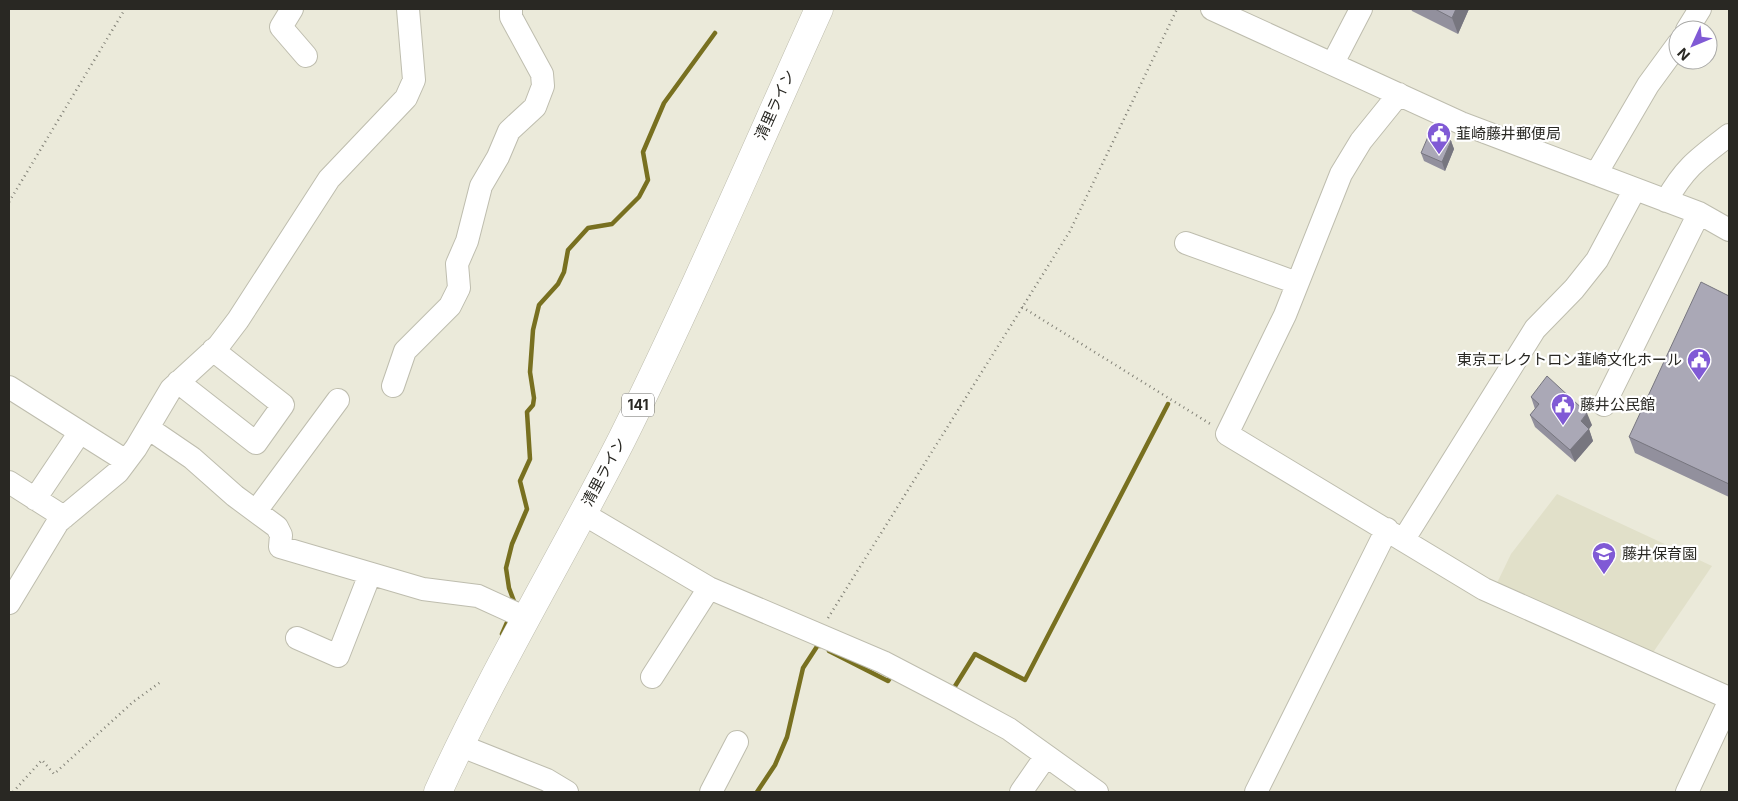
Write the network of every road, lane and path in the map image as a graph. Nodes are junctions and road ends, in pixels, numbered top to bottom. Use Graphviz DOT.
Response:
graph roads {
  1 [pos="125,9"];
  2 [pos="292,9"];
  3 [pos="408,9"];
  4 [pos="511,9"];
  5 [pos="818,9"];
  6 [pos="1177,9"];
  7 [pos="1212,9"];
  8 [pos="1361,9"];
  9 [pos="1700,9"];
  10 [pos="1693,20"];
  11 [pos="306,56"];
  12 [pos="1668,58"];
  13 [pos="1332,63"];
  14 [pos="1399,94"];
  15 [pos="1729,136"];
  16 [pos="1596,174"];
  17 [pos="1635,189"];
  18 [pos="1666,201"];
  19 [pos="9,202"];
  20 [pos="1699,213"];
  21 [pos="1729,230"];
  22 [pos="1186,243"];
  23 [pos="1297,283"];
  24 [pos="1022,307"];
  25 [pos="213,350"];
  26 [pos="178,382"];
  27 [pos="393,386"];
  28 [pos="9,387"];
  29 [pos="338,400"];
  30 [pos="1604,405"];
  31 [pos="148,428"];
  32 [pos="80,432"];
  33 [pos="1227,434"];
  34 [pos="126,461"];
  35 [pos="9,482"];
  36 [pos="35,499"];
  37 [pos="256,512"];
  38 [pos="582,513"];
  39 [pos="64,517"];
  40 [pos="1395,534"];
  41 [pos="370,574"];
  42 [pos="709,588"];
  43 [pos="9,603"];
  44 [pos="526,618"];
  45 [pos="817,635"];
  46 [pos="297,638"];
  47 [pos="652,677"];
  48 [pos="162,681"];
  49 [pos="1729,698"];
  50 [pos="1729,702"];
  51 [pos="737,742"];
  52 [pos="459,745"];
  53 [pos="1046,756"];
  54 [pos="13,792"];
  55 [pos="438,792"];
  56 [pos="567,792"];
  57 [pos="711,792"];
  58 [pos="1021,792"];
  59 [pos="1097,792"];
  60 [pos="1256,792"];
  61 [pos="1687,792"];
  1 -- 19 [label="path"];
  2 -- 11 [label="street"];
  3 -- 25 [label="street"];
  4 -- 27 [label="street"];
  5 -- 38 [label="highway, 清里ライン / 141"];
  6 -- 24 [label="path"];
  7 -- 13 [label="street"];
  8 -- 13 [label="street"];
  9 -- 10 [label="street"];
  12 -- 16 [label="street"];
  13 -- 14 [label="street"];
  14 -- 16 [label="street"];
  14 -- 23 [label="street"];
  15 -- 18 [label="street"];
  16 -- 17 [label="street"];
  17 -- 18 [label="street"];
  17 -- 40 [label="street"];
  18 -- 20 [label="street"];
  20 -- 21 [label="street"];
  20 -- 30 [label="street"];
  22 -- 23 [label="street"];
  23 -- 33 [label="street"];
  24 -- 33 [label="path"];
  24 -- 45 [label="path"];
  25 -- 26 [label="street"];
  25 -- 26 [label="street"];
  26 -- 31 [label="street"];
  28 -- 32 [label="street"];
  29 -- 37 [label="street"];
  31 -- 34 [label="street"];
  31 -- 37 [label="street"];
  32 -- 34 [label="street"];
  32 -- 36 [label="street"];
  33 -- 40 [label="street"];
  34 -- 39 [label="street"];
  35 -- 36 [label="street"];
  36 -- 39 [label="street"];
  37 -- 41 [label="street"];
  38 -- 42 [label="street"];
  38 -- 44 [label="highway, 清里ライン / 141"];
  39 -- 43 [label="street"];
  40 -- 49 [label="street"];
  40 -- 60 [label="street"];
  41 -- 44 [label="street"];
  41 -- 46 [label="street"];
  42 -- 45 [label="street"];
  42 -- 47 [label="street"];
  44 -- 52 [label="highway, 清里ライン / 141"];
  45 -- 53 [label="street"];
  48 -- 54 [label="path"];
  50 -- 61 [label="street"];
  51 -- 57 [label="street"];
  52 -- 55 [label="highway, 清里ライン / 141"];
  52 -- 56 [label="street"];
  53 -- 58 [label="street"];
  53 -- 59 [label="street"];
}
